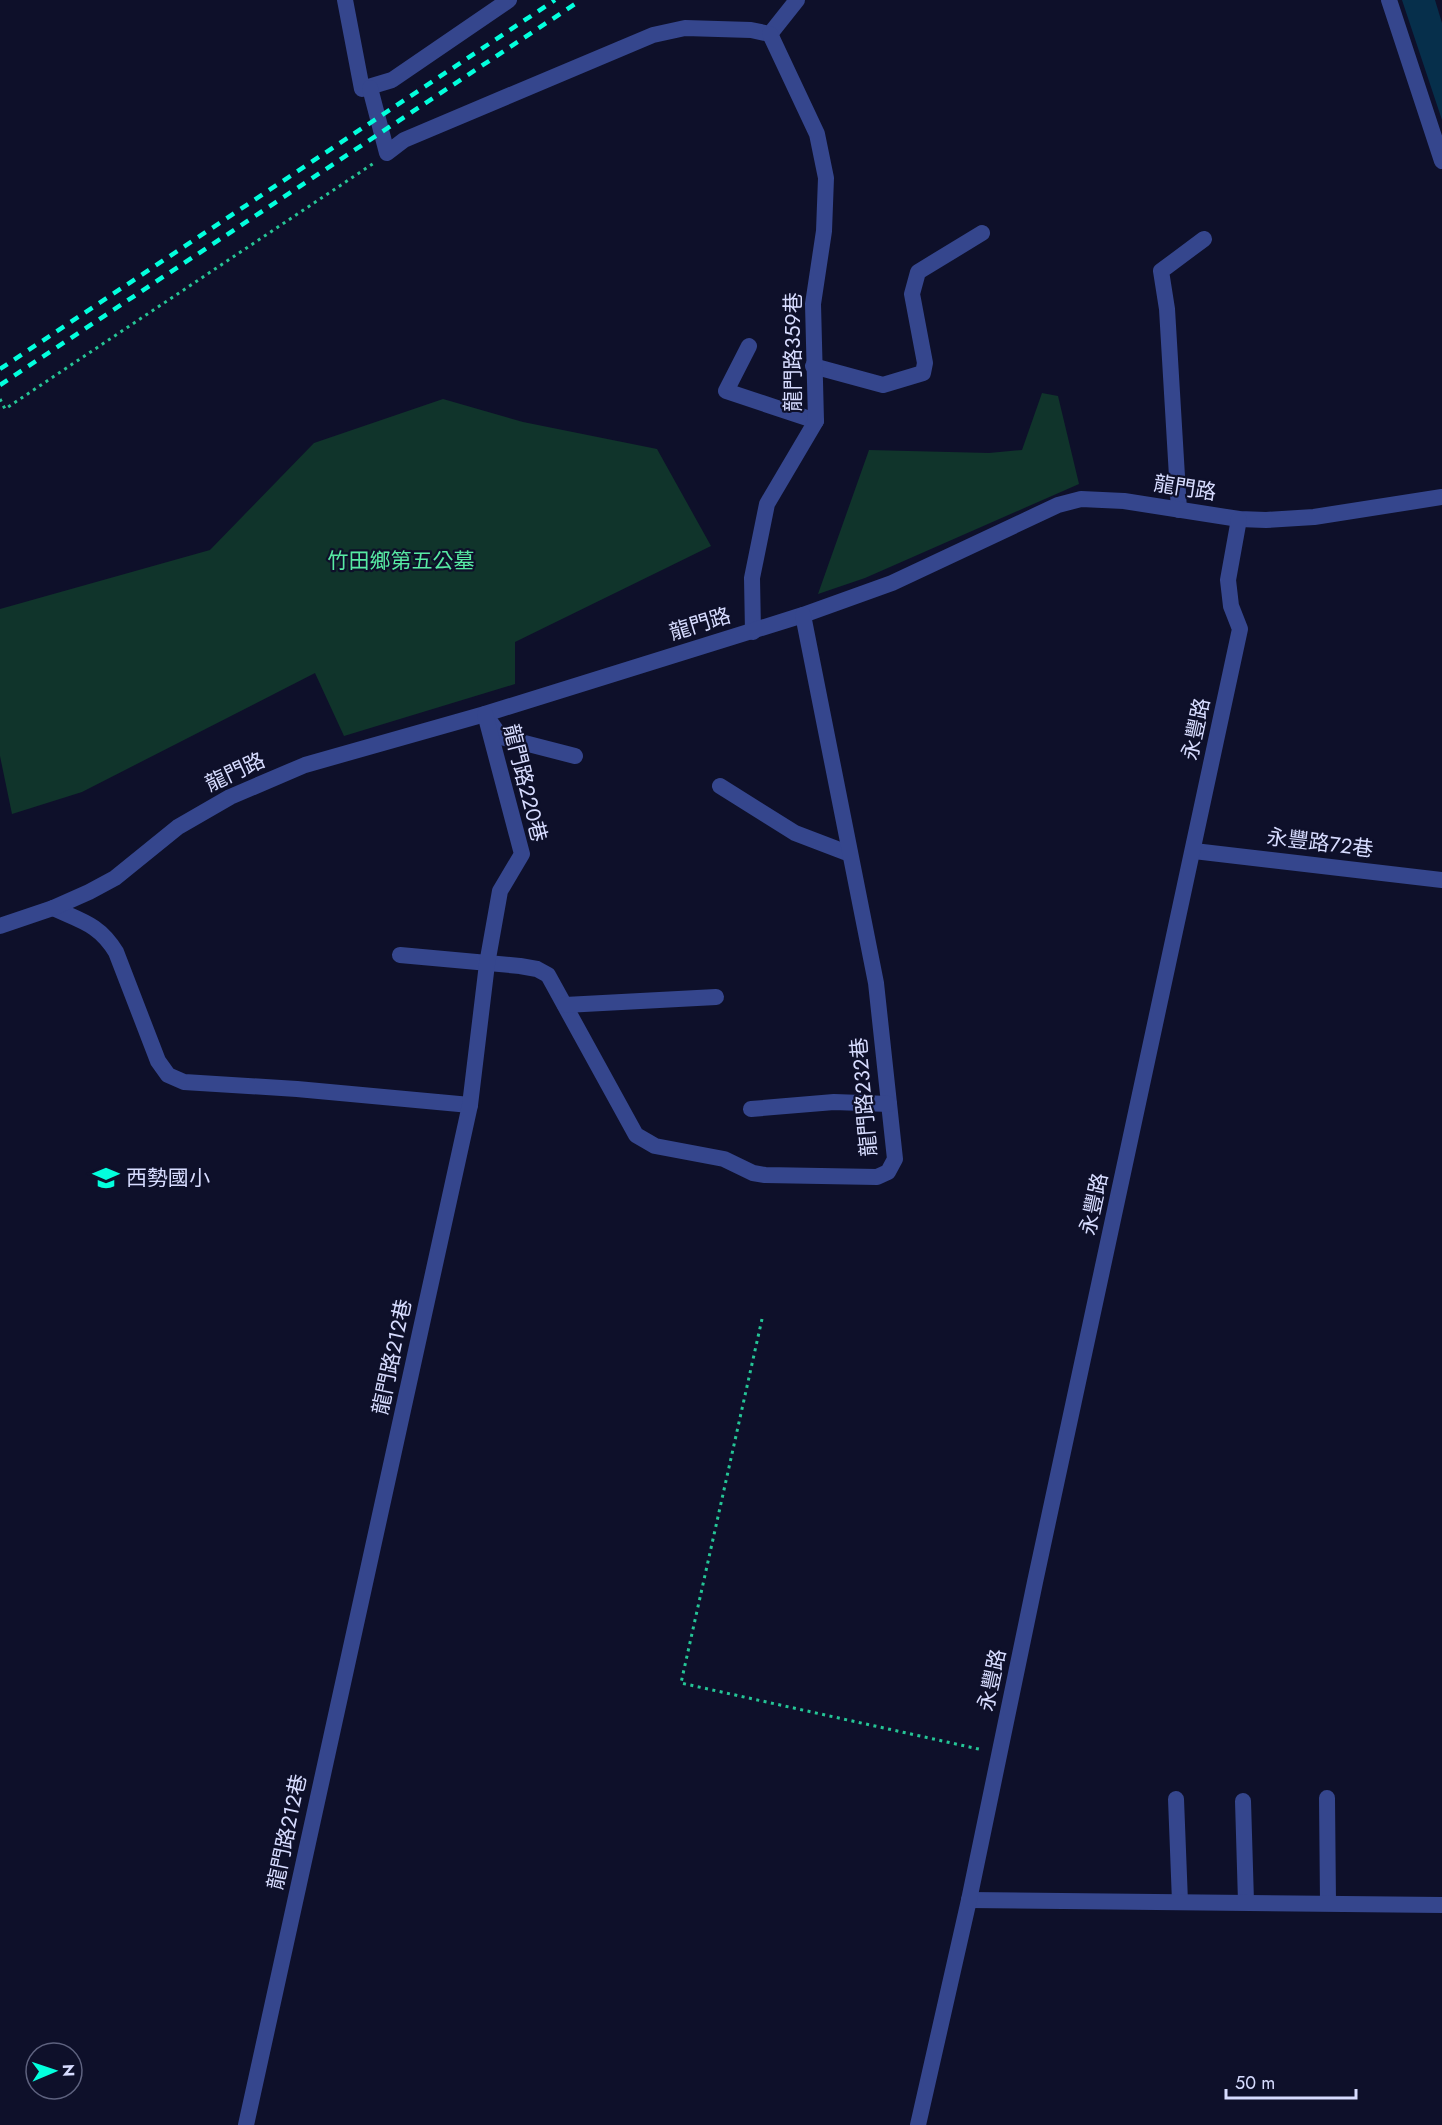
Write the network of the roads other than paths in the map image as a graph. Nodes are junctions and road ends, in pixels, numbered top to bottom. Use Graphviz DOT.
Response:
graph roads {
  1 [pos="345,0"];
  2 [pos="509,0"];
  3 [pos="797,0"];
  4 [pos="1389,0"];
  5 [pos="770,34"];
  6 [pos="370,88"];
  7 [pos="1442,160"];
  8 [pos="982,232"];
  9 [pos="1204,239"];
  10 [pos="749,346"];
  11 [pos="813,366"];
  12 [pos="816,421"];
  13 [pos="1442,497"];
  14 [pos="1179,510"];
  15 [pos="1239,519"];
  16 [pos="803,615"];
  17 [pos="753,632"];
  18 [pos="485,714"];
  19 [pos="575,756"];
  20 [pos="720,786"];
  21 [pos="1194,851"];
  22 [pos="850,854"];
  23 [pos="1442,880"];
  24 [pos="53,908"];
  25 [pos="0,926"];
  26 [pos="400,955"];
  27 [pos="487,964"];
  28 [pos="716,997"];
  29 [pos="565,1005"];
  30 [pos="889,1104"];
  31 [pos="470,1105"];
  32 [pos="751,1109"];
  33 [pos="1327,1798"];
  34 [pos="1176,1799"];
  35 [pos="1243,1801"];
  36 [pos="969,1900"];
  37 [pos="1180,1902"];
  38 [pos="1246,1902"];
  39 [pos="1328,1903"];
  40 [pos="1442,1905"];
  41 [pos="246,2125"];
  42 [pos="918,2125"];
  1 -- 6 [label="street"];
  2 -- 6 [label="street"];
  3 -- 5 [label="street"];
  4 -- 7 [label="street"];
  5 -- 6 [label="street"];
  5 -- 11 [label="street, 龍門路359巷"];
  8 -- 11 [label="street"];
  9 -- 14 [label="street"];
  10 -- 12 [label="street"];
  11 -- 12 [label="street, 龍門路359巷"];
  12 -- 17 [label="street, 龍門路359巷"];
  13 -- 15 [label="street, 龍門路"];
  14 -- 15 [label="street, 龍門路"];
  14 -- 16 [label="street, 龍門路"];
  15 -- 21 [label="street, 永豐路"];
  16 -- 17 [label="street, 龍門路"];
  16 -- 22 [label="street, 龍門路232巷"];
  17 -- 18 [label="street, 龍門路"];
  18 -- 19 [label="street"];
  18 -- 24 [label="street, 龍門路"];
  18 -- 27 [label="street, 龍門路220巷"];
  20 -- 22 [label="street"];
  21 -- 23 [label="street, 永豐路72巷"];
  21 -- 36 [label="street, 永豐路"];
  22 -- 30 [label="street, 龍門路232巷"];
  24 -- 25 [label="street, 龍門路"];
  24 -- 31 [label="street"];
  26 -- 27 [label="street"];
  27 -- 29 [label="street"];
  27 -- 31 [label="street, 龍門路220巷"];
  28 -- 29 [label="street"];
  29 -- 30 [label="street, 龍門路232巷"];
  30 -- 32 [label="street"];
  31 -- 41 [label="street, 龍門路212巷"];
  33 -- 39 [label="street"];
  34 -- 37 [label="street"];
  35 -- 38 [label="street"];
  36 -- 37 [label="street"];
  36 -- 42 [label="street, 永豐路"];
  37 -- 38 [label="street"];
  38 -- 39 [label="street"];
  39 -- 40 [label="street"];
}
